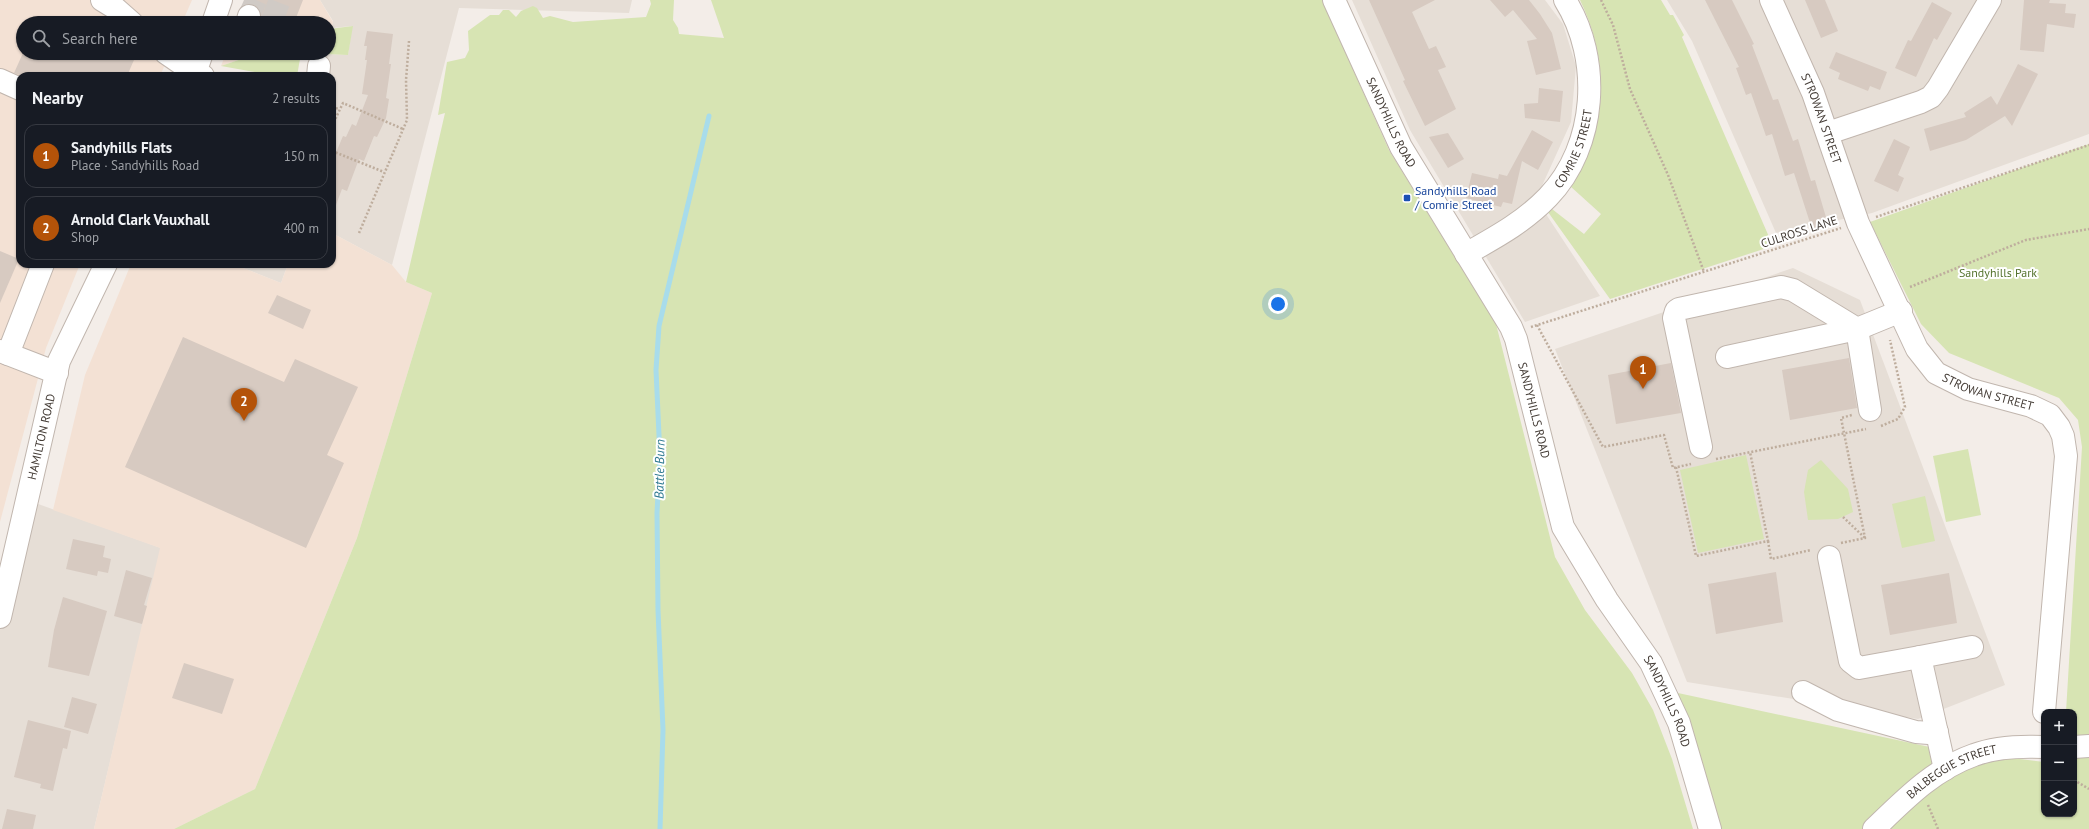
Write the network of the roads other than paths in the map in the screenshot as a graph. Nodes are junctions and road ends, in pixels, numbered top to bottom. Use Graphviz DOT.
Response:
graph roads {
  1 [pos="102,0"];
  2 [pos="221,0"];
  3 [pos="1334,0"];
  4 [pos="1565,0"];
  5 [pos="1771,0"];
  6 [pos="1990,0"];
  7 [pos="124,16"];
  8 [pos="215,16"];
  9 [pos="176,60"];
  10 [pos="201,60"];
  11 [pos="194,72"];
  12 [pos="199,72"];
  13 [pos="0,80"];
  14 [pos="16,87"];
  15 [pos="1828,133"];
  16 [pos="1466,254"];
  17 [pos="41,268"];
  18 [pos="104,268"];
  19 [pos="1893,308"];
  20 [pos="1857,329"];
  21 [pos="4,353"];
  22 [pos="1727,357"];
  23 [pos="56,373"];
  24 [pos="1873,422"];
  25 [pos="1704,457"];
  26 [pos="1826,550"];
  27 [pos="0,617"];
  28 [pos="1972,647"];
  29 [pos="1920,657"];
  30 [pos="1803,692"];
  31 [pos="2044,709"];
  32 [pos="1936,732"];
  33 [pos="2089,746"];
  34 [pos="2041,747"];
  35 [pos="2077,747"];
  36 [pos="1946,769"];
  37 [pos="1710,829"];
  38 [pos="1874,829"];
  1 -- 7 [label="street"];
  2 -- 8 [label="street"];
  3 -- 16 [label="street, SANDYHILLS ROAD"];
  4 -- 16 [label="street, COMRIE STREET"];
  5 -- 15 [label="street, STROWAN STREET"];
  6 -- 15 [label="street"];
  9 -- 11 [label="street"];
  10 -- 12 [label="street"];
  13 -- 14 [label="street"];
  15 -- 19 [label="street, STROWAN STREET"];
  16 -- 37 [label="street, SANDYHILLS ROAD"];
  17 -- 21 [label="street"];
  18 -- 23 [label="street, HAMILTON ROAD"];
  19 -- 20 [label="street"];
  19 -- 31 [label="street, STROWAN STREET"];
  20 -- 22 [label="street"];
  20 -- 24 [label="street"];
  20 -- 25 [label="street"];
  21 -- 23 [label="street"];
  23 -- 27 [label="street, HAMILTON ROAD"];
  26 -- 29 [label="street"];
  28 -- 29 [label="street"];
  29 -- 32 [label="street"];
  30 -- 32 [label="street"];
  32 -- 36 [label="street"];
  33 -- 35 [label="street"];
  34 -- 36 [label="street, BALBEGGIE STREET"];
  36 -- 38 [label="street, BALBEGGIE STREET"];
}
